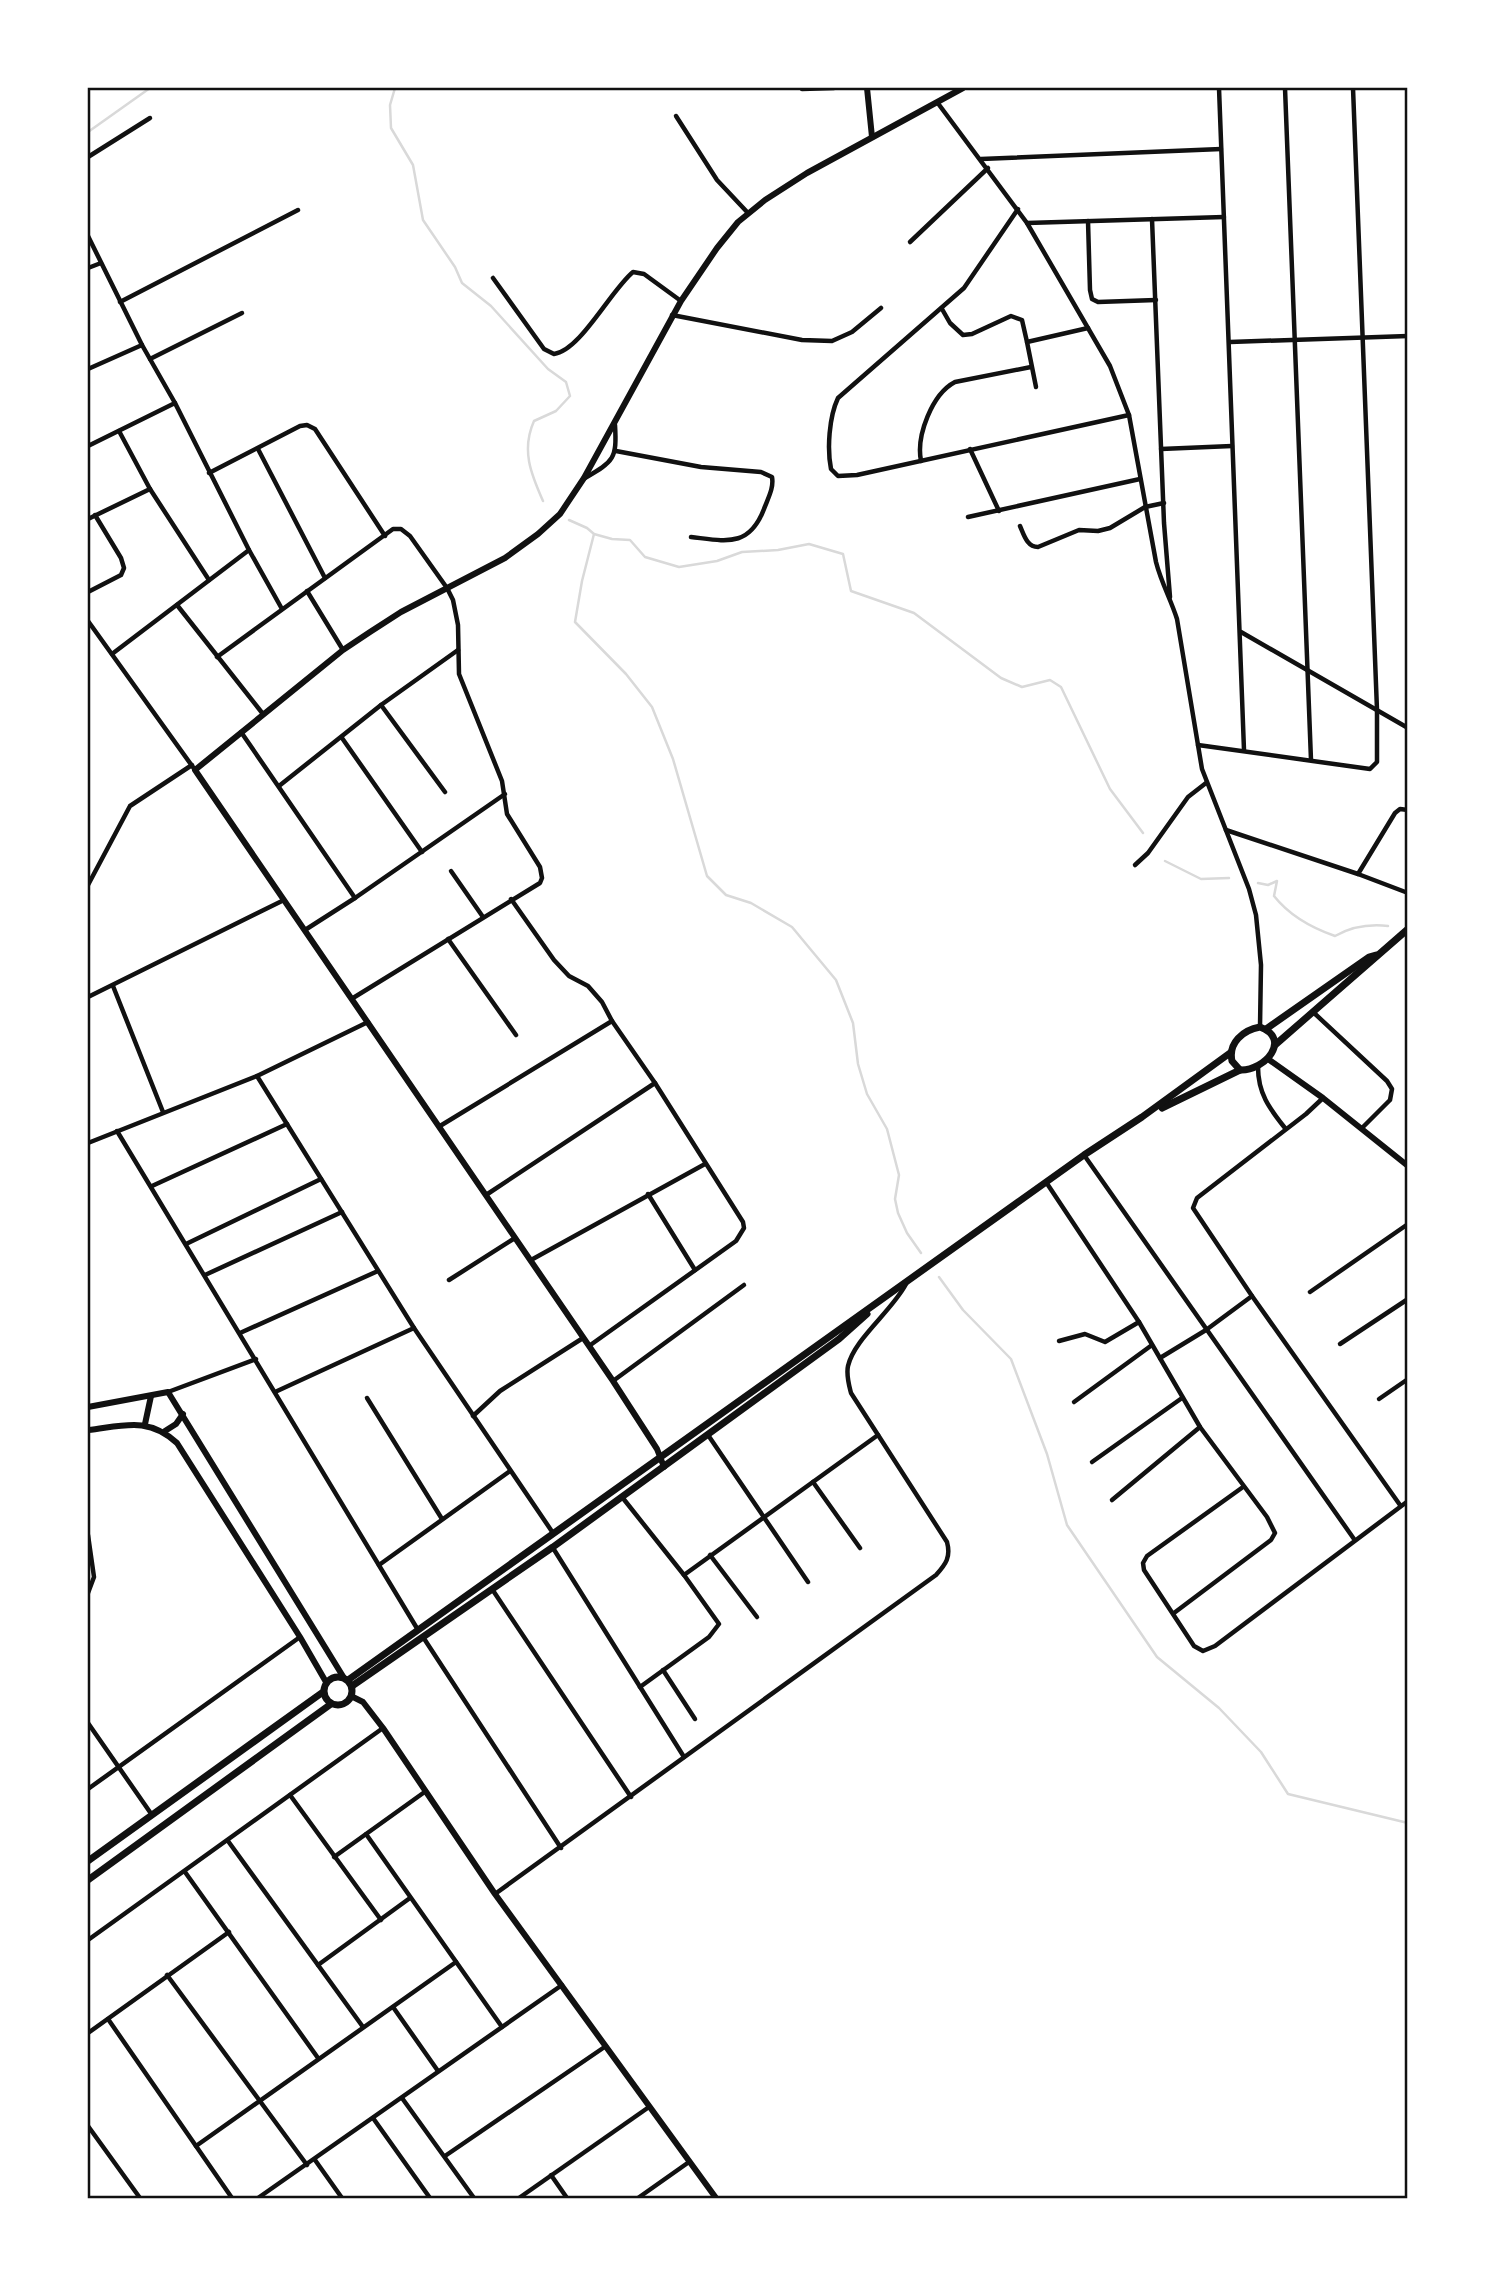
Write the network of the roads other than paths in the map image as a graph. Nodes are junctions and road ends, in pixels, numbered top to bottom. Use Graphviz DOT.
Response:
graph roads {
  1 [pos="834,88"];
  2 [pos="867,88"];
  3 [pos="962,88"];
  4 [pos="1219,88"];
  5 [pos="1285,88"];
  6 [pos="1353,88"];
  7 [pos="802,89"];
  8 [pos="936,101"];
  9 [pos="676,116"];
  10 [pos="150,118"];
  11 [pos="872,137"];
  12 [pos="1221,149"];
  13 [pos="88,157"];
  14 [pos="980,159"];
  15 [pos="988,168"];
  16 [pos="1018,209"];
  17 [pos="298,210"];
  18 [pos="748,214"];
  19 [pos="1224,217"];
  20 [pos="1152,219"];
  21 [pos="1088,222"];
  22 [pos="1027,223"];
  23 [pos="88,236"];
  24 [pos="910,242"];
  25 [pos="101,263"];
  26 [pos="88,268"];
  27 [pos="494,278"];
  28 [pos="1156,300"];
  29 [pos="681,301"];
  30 [pos="120,302"];
  31 [pos="881,308"];
  32 [pos="942,309"];
  33 [pos="242,313"];
  34 [pos="672,315"];
  35 [pos="1088,328"];
  36 [pos="1408,336"];
  37 [pos="1363,337"];
  38 [pos="1294,340"];
  39 [pos="1027,342"];
  40 [pos="1230,342"];
  41 [pos="142,345"];
  42 [pos="150,359"];
  43 [pos="1031,367"];
  44 [pos="88,369"];
  45 [pos="1036,387"];
  46 [pos="175,403"];
  47 [pos="1129,415"];
  48 [pos="614,423"];
  49 [pos="118,431"];
  50 [pos="88,446"];
  51 [pos="1232,446"];
  52 [pos="258,449"];
  53 [pos="970,449"];
  54 [pos="1161,449"];
  55 [pos="616,451"];
  56 [pos="921,461"];
  57 [pos="209,473"];
  58 [pos="584,478"];
  59 [pos="1140,479"];
  60 [pos="150,489"];
  61 [pos="1164,503"];
  62 [pos="1145,508"];
  63 [pos="999,511"];
  64 [pos="95,515"];
  65 [pos="968,517"];
  66 [pos="88,519"];
  67 [pos="1020,526"];
  68 [pos="385,536"];
  69 [pos="691,537"];
  70 [pos="249,550"];
  71 [pos="325,578"];
  72 [pos="209,580"];
  73 [pos="447,587"];
  74 [pos="307,591"];
  75 [pos="88,592"];
  76 [pos="1170,598"];
  77 [pos="177,605"];
  78 [pos="282,609"];
  79 [pos="88,621"];
  80 [pos="1240,631"];
  81 [pos="343,650"];
  82 [pos="458,650"];
  83 [pos="112,654"];
  84 [pos="217,657"];
  85 [pos="1307,670"];
  86 [pos="381,705"];
  87 [pos="1377,710"];
  88 [pos="263,714"];
  89 [pos="1408,728"];
  90 [pos="241,732"];
  91 [pos="342,737"];
  92 [pos="1198,745"];
  93 [pos="1244,750"];
  94 [pos="1311,760"];
  95 [pos="193,768"];
  96 [pos="1206,783"];
  97 [pos="279,786"];
  98 [pos="445,792"];
  99 [pos="505,794"];
  100 [pos="1408,810"];
  101 [pos="1225,830"];
  102 [pos="422,852"];
  103 [pos="1135,865"];
  104 [pos="451,871"];
  105 [pos="1358,874"];
  106 [pos="88,885"];
  107 [pos="1408,893"];
  108 [pos="355,898"];
  109 [pos="284,900"];
  110 [pos="511,900"];
  111 [pos="483,917"];
  112 [pos="1408,929"];
  113 [pos="304,930"];
  114 [pos="448,939"];
  115 [pos="1377,955"];
  116 [pos="113,986"];
  117 [pos="88,997"];
  118 [pos="353,999"];
  119 [pos="1313,1012"];
  120 [pos="612,1021"];
  121 [pos="368,1022"];
  122 [pos="1263,1028"];
  123 [pos="516,1035"];
  124 [pos="1275,1045"];
  125 [pos="1230,1054"];
  126 [pos="1268,1059"];
  127 [pos="1258,1067"];
  128 [pos="1240,1070"];
  129 [pos="257,1076"];
  130 [pos="655,1083"];
  131 [pos="1323,1098"];
  132 [pos="163,1112"];
  133 [pos="1142,1117"];
  134 [pos="287,1124"];
  135 [pos="440,1126"];
  136 [pos="1285,1128"];
  137 [pos="1362,1128"];
  138 [pos="117,1131"];
  139 [pos="88,1143"];
  140 [pos="1084,1155"];
  141 [pos="705,1164"];
  142 [pos="1408,1166"];
  143 [pos="321,1179"];
  144 [pos="1046,1182"];
  145 [pos="152,1186"];
  146 [pos="648,1194"];
  147 [pos="486,1195"];
  148 [pos="342,1212"];
  149 [pos="1408,1224"];
  150 [pos="515,1238"];
  151 [pos="187,1244"];
  152 [pos="531,1260"];
  153 [pos="695,1270"];
  154 [pos="378,1271"];
  155 [pos="205,1275"];
  156 [pos="449,1280"];
  157 [pos="908,1280"];
  158 [pos="744,1284"];
  159 [pos="1310,1292"];
  160 [pos="889,1294"];
  161 [pos="1252,1296"];
  162 [pos="1408,1299"];
  163 [pos="1139,1322"];
  164 [pos="414,1328"];
  165 [pos="1206,1330"];
  166 [pos="240,1333"];
  167 [pos="583,1338"];
  168 [pos="1059,1341"];
  169 [pos="1340,1344"];
  170 [pos="1152,1345"];
  171 [pos="589,1347"];
  172 [pos="256,1359"];
  173 [pos="1160,1359"];
  174 [pos="1408,1379"];
  175 [pos="613,1381"];
  176 [pos="168,1392"];
  177 [pos="275,1392"];
  178 [pos="151,1396"];
  179 [pos="367,1398"];
  180 [pos="1182,1398"];
  181 [pos="1379,1399"];
  182 [pos="1074,1402"];
  183 [pos="88,1407"];
  184 [pos="183,1414"];
  185 [pos="473,1416"];
  186 [pos="145,1424"];
  187 [pos="1200,1427"];
  188 [pos="88,1430"];
  189 [pos="165,1432"];
  190 [pos="708,1434"];
  191 [pos="878,1435"];
  192 [pos="660,1456"];
  193 [pos="1092,1462"];
  194 [pos="664,1466"];
  195 [pos="510,1471"];
  196 [pos="813,1482"];
  197 [pos="1242,1487"];
  198 [pos="622,1497"];
  199 [pos="1112,1500"];
  200 [pos="1408,1501"];
  201 [pos="1400,1505"];
  202 [pos="764,1516"];
  203 [pos="442,1519"];
  204 [pos="553,1533"];
  205 [pos="88,1535"];
  206 [pos="1354,1539"];
  207 [pos="553,1547"];
  208 [pos="860,1548"];
  209 [pos="710,1555"];
  210 [pos="379,1565"];
  211 [pos="684,1574"];
  212 [pos="808,1582"];
  213 [pos="492,1588"];
  214 [pos="88,1593"];
  215 [pos="1174,1613"];
  216 [pos="757,1617"];
  217 [pos="421,1633"];
  218 [pos="300,1637"];
  219 [pos="663,1670"];
  220 [pos="348,1681"];
  221 [pos="326,1682"];
  222 [pos="640,1687"];
  223 [pos="323,1692"];
  224 [pos="351,1696"];
  225 [pos="331,1704"];
  226 [pos="695,1718"];
  227 [pos="88,1723"];
  228 [pos="383,1728"];
  229 [pos="684,1757"];
  230 [pos="119,1766"];
  231 [pos="88,1789"];
  232 [pos="426,1791"];
  233 [pos="290,1795"];
  234 [pos="631,1797"];
  235 [pos="152,1815"];
  236 [pos="366,1834"];
  237 [pos="228,1841"];
  238 [pos="561,1848"];
  239 [pos="334,1857"];
  240 [pos="88,1861"];
  241 [pos="185,1872"];
  242 [pos="88,1880"];
  243 [pos="495,1894"];
  244 [pos="410,1898"];
  245 [pos="381,1920"];
  246 [pos="229,1932"];
  247 [pos="88,1940"];
  248 [pos="456,1962"];
  249 [pos="318,1965"];
  250 [pos="167,1975"];
  251 [pos="563,1984"];
  252 [pos="393,2007"];
  253 [pos="108,2019"];
  254 [pos="363,2027"];
  255 [pos="502,2027"];
  256 [pos="88,2033"];
  257 [pos="607,2046"];
  258 [pos="318,2058"];
  259 [pos="438,2071"];
  260 [pos="402,2098"];
  261 [pos="259,2100"];
  262 [pos="650,2106"];
  263 [pos="373,2118"];
  264 [pos="88,2127"];
  265 [pos="196,2146"];
  266 [pos="445,2156"];
  267 [pos="314,2160"];
  268 [pos="689,2162"];
  269 [pos="307,2165"];
  270 [pos="551,2175"];
  271 [pos="140,2199"];
  272 [pos="232,2199"];
  273 [pos="258,2199"];
  274 [pos="342,2199"];
  275 [pos="430,2199"];
  276 [pos="474,2199"];
  277 [pos="519,2199"];
  278 [pos="567,2199"];
  279 [pos="638,2199"];
  280 [pos="716,2199"];
  1 -- 7 [label="street"];
  2 -- 11 [label="street"];
  3 -- 8 [label="street"];
  4 -- 12 [label="street"];
  5 -- 38 [label="street"];
  6 -- 37 [label="street"];
  8 -- 11 [label="street"];
  8 -- 14 [label="street"];
  9 -- 18 [label="street"];
  10 -- 13 [label="street"];
  11 -- 18 [label="street"];
  12 -- 14 [label="street"];
  12 -- 19 [label="street"];
  14 -- 15 [label="street"];
  15 -- 16 [label="street"];
  15 -- 24 [label="street"];
  16 -- 22 [label="street"];
  16 -- 32 [label="street"];
  17 -- 30 [label="street"];
  18 -- 29 [label="street"];
  19 -- 20 [label="street"];
  19 -- 40 [label="street"];
  20 -- 21 [label="street"];
  20 -- 28 [label="street"];
  21 -- 22 [label="street"];
  21 -- 28 [label="street"];
  22 -- 35 [label="street"];
  23 -- 25 [label="street"];
  25 -- 26 [label="street"];
  25 -- 30 [label="street"];
  27 -- 29 [label="street"];
  28 -- 54 [label="street"];
  29 -- 34 [label="street"];
  30 -- 41 [label="street"];
  31 -- 34 [label="street"];
  32 -- 39 [label="street"];
  32 -- 56 [label="street"];
  33 -- 42 [label="street"];
  34 -- 48 [label="street"];
  35 -- 39 [label="street"];
  35 -- 47 [label="street"];
  36 -- 37 [label="street"];
  37 -- 38 [label="street"];
  37 -- 87 [label="street"];
  38 -- 40 [label="street"];
  38 -- 85 [label="street"];
  39 -- 43 [label="street"];
  40 -- 51 [label="street"];
  41 -- 42 [label="street"];
  41 -- 44 [label="street"];
  42 -- 46 [label="street"];
  43 -- 45 [label="street"];
  43 -- 56 [label="street"];
  46 -- 49 [label="street"];
  46 -- 57 [label="street"];
  47 -- 53 [label="street"];
  47 -- 59 [label="street"];
  48 -- 55 [label="street"];
  48 -- 58 [label="street"];
  49 -- 50 [label="street"];
  49 -- 60 [label="street"];
  51 -- 54 [label="street"];
  51 -- 80 [label="street"];
  52 -- 57 [label="street"];
  52 -- 68 [label="street"];
  52 -- 71 [label="street"];
  53 -- 56 [label="street"];
  53 -- 63 [label="street"];
  54 -- 61 [label="street"];
  55 -- 58 [label="street"];
  55 -- 69 [label="street"];
  57 -- 70 [label="street"];
  58 -- 73 [label="street"];
  59 -- 62 [label="street"];
  59 -- 63 [label="street"];
  60 -- 64 [label="street"];
  60 -- 72 [label="street"];
  61 -- 62 [label="street"];
  61 -- 76 [label="street"];
  62 -- 67 [label="street"];
  62 -- 76 [label="street"];
  63 -- 65 [label="street"];
  64 -- 66 [label="street"];
  64 -- 75 [label="street"];
  68 -- 71 [label="street"];
  68 -- 73 [label="street"];
  70 -- 72 [label="street"];
  70 -- 78 [label="street"];
  71 -- 74 [label="street"];
  72 -- 77 [label="street"];
  73 -- 81 [label="street"];
  73 -- 82 [label="street"];
  74 -- 78 [label="street"];
  74 -- 81 [label="street"];
  76 -- 92 [label="street"];
  77 -- 83 [label="street"];
  77 -- 84 [label="street"];
  78 -- 84 [label="street"];
  79 -- 83 [label="street"];
  80 -- 85 [label="street"];
  80 -- 93 [label="street"];
  81 -- 88 [label="street"];
  82 -- 86 [label="street"];
  82 -- 99 [label="street"];
  83 -- 95 [label="street"];
  84 -- 88 [label="street"];
  85 -- 87 [label="street"];
  85 -- 94 [label="street"];
  86 -- 91 [label="street"];
  86 -- 98 [label="street"];
  87 -- 89 [label="street"];
  87 -- 94 [label="street"];
  88 -- 90 [label="street"];
  90 -- 95 [label="street"];
  90 -- 97 [label="street"];
  91 -- 97 [label="street"];
  91 -- 102 [label="street"];
  92 -- 93 [label="street"];
  92 -- 96 [label="street"];
  93 -- 94 [label="street"];
  95 -- 106 [label="street"];
  95 -- 109 [label="street"];
  96 -- 101 [label="street"];
  96 -- 103 [label="street"];
  97 -- 108 [label="street"];
  99 -- 102 [label="street"];
  99 -- 110 [label="street"];
  100 -- 105 [label="street"];
  101 -- 105 [label="street"];
  101 -- 122 [label="street"];
  102 -- 108 [label="street"];
  104 -- 111 [label="street"];
  105 -- 107 [label="street"];
  108 -- 113 [label="street"];
  109 -- 113 [label="street"];
  109 -- 116 [label="street"];
  110 -- 111 [label="street"];
  110 -- 120 [label="street"];
  111 -- 114 [label="street"];
  112 -- 115 [label="main road"];
  113 -- 118 [label="street"];
  114 -- 118 [label="street"];
  114 -- 123 [label="street"];
  115 -- 119 [label="main road"];
  115 -- 122 [label="main road"];
  116 -- 117 [label="street"];
  116 -- 132 [label="street"];
  118 -- 121 [label="street"];
  119 -- 124 [label="main road"];
  119 -- 137 [label="street"];
  120 -- 130 [label="street"];
  120 -- 135 [label="street"];
  121 -- 129 [label="street"];
  121 -- 135 [label="street"];
  122 -- 124 [label="main road"];
  122 -- 125 [label="main road"];
  124 -- 126 [label="main road"];
  125 -- 128 [label="main road"];
  125 -- 133 [label="main road"];
  126 -- 127 [label="main road"];
  126 -- 131 [label="street"];
  127 -- 128 [label="main road"];
  127 -- 136 [label="street"];
  128 -- 133 [label="main road"];
  129 -- 132 [label="street"];
  129 -- 134 [label="street"];
  130 -- 141 [label="street"];
  130 -- 147 [label="street"];
  131 -- 136 [label="street"];
  131 -- 137 [label="street"];
  132 -- 138 [label="street"];
  133 -- 140 [label="main road"];
  134 -- 143 [label="street"];
  134 -- 145 [label="street"];
  135 -- 147 [label="street"];
  136 -- 161 [label="street"];
  137 -- 142 [label="street"];
  138 -- 139 [label="street"];
  138 -- 145 [label="street"];
  140 -- 144 [label="main road"];
  140 -- 165 [label="street"];
  141 -- 146 [label="street"];
  141 -- 153 [label="street"];
  143 -- 148 [label="street"];
  143 -- 151 [label="street"];
  144 -- 157 [label="main road"];
  144 -- 163 [label="street"];
  145 -- 151 [label="street"];
  146 -- 152 [label="street"];
  146 -- 153 [label="street"];
  147 -- 150 [label="street"];
  148 -- 154 [label="street"];
  148 -- 155 [label="street"];
  149 -- 159 [label="street"];
  150 -- 152 [label="street"];
  150 -- 156 [label="street"];
  151 -- 155 [label="street"];
  152 -- 167 [label="street"];
  153 -- 171 [label="street"];
  154 -- 164 [label="street"];
  154 -- 166 [label="street"];
  155 -- 166 [label="street"];
  157 -- 160 [label="main road"];
  157 -- 191 [label="street"];
  158 -- 175 [label="street"];
  160 -- 190 [label="main road"];
  160 -- 192 [label="main road"];
  161 -- 165 [label="street"];
  161 -- 201 [label="street"];
  162 -- 169 [label="street"];
  163 -- 168 [label="street"];
  163 -- 170 [label="street"];
  164 -- 177 [label="street"];
  164 -- 185 [label="street"];
  165 -- 173 [label="street"];
  165 -- 206 [label="street"];
  166 -- 172 [label="street"];
  167 -- 171 [label="street"];
  167 -- 185 [label="street"];
  170 -- 173 [label="street"];
  170 -- 182 [label="street"];
  171 -- 175 [label="street"];
  172 -- 176 [label="street"];
  172 -- 177 [label="street"];
  173 -- 180 [label="street"];
  174 -- 181 [label="street"];
  175 -- 192 [label="street"];
  176 -- 178 [label="street"];
  176 -- 184 [label="street"];
  177 -- 210 [label="street"];
  178 -- 183 [label="street"];
  178 -- 186 [label="street"];
  179 -- 203 [label="street"];
  180 -- 187 [label="street"];
  180 -- 193 [label="street"];
  184 -- 189 [label="street"];
  184 -- 220 [label="street"];
  185 -- 195 [label="street"];
  186 -- 188 [label="street"];
  186 -- 189 [label="street"];
  187 -- 197 [label="street"];
  187 -- 199 [label="street"];
  189 -- 218 [label="street"];
  190 -- 194 [label="main road"];
  190 -- 202 [label="street"];
  191 -- 196 [label="street"];
  191 -- 229 [label="street"];
  192 -- 194 [label="street"];
  192 -- 204 [label="main road"];
  194 -- 198 [label="main road"];
  195 -- 203 [label="street"];
  195 -- 204 [label="street"];
  196 -- 202 [label="street"];
  196 -- 208 [label="street"];
  197 -- 215 [label="street"];
  197 -- 215 [label="street"];
  198 -- 207 [label="main road"];
  198 -- 211 [label="street"];
  200 -- 201 [label="street"];
  201 -- 206 [label="street"];
  202 -- 209 [label="street"];
  202 -- 212 [label="street"];
  203 -- 210 [label="street"];
  204 -- 217 [label="main road"];
  205 -- 214 [label="street"];
  206 -- 215 [label="street"];
  207 -- 213 [label="main road"];
  207 -- 222 [label="street"];
  209 -- 211 [label="street"];
  209 -- 216 [label="street"];
  210 -- 217 [label="street"];
  211 -- 219 [label="street"];
  213 -- 217 [label="main road"];
  213 -- 234 [label="street"];
  217 -- 220 [label="main road"];
  217 -- 238 [label="street"];
  218 -- 221 [label="street"];
  218 -- 230 [label="street"];
  219 -- 222 [label="street"];
  219 -- 226 [label="street"];
  220 -- 221 [label="main road"];
  220 -- 224 [label="main road"];
  221 -- 223 [label="main road"];
  222 -- 229 [label="street"];
  223 -- 225 [label="main road"];
  223 -- 235 [label="main road"];
  224 -- 225 [label="main road"];
  224 -- 228 [label="street"];
  225 -- 242 [label="main road"];
  227 -- 230 [label="street"];
  228 -- 232 [label="street"];
  228 -- 233 [label="street"];
  229 -- 234 [label="street"];
  230 -- 231 [label="street"];
  230 -- 235 [label="street"];
  232 -- 236 [label="street"];
  232 -- 243 [label="street"];
  233 -- 237 [label="street"];
  233 -- 239 [label="street"];
  234 -- 238 [label="street"];
  235 -- 240 [label="main road"];
  236 -- 239 [label="street"];
  236 -- 244 [label="street"];
  237 -- 241 [label="street"];
  237 -- 249 [label="street"];
  238 -- 243 [label="street"];
  239 -- 245 [label="street"];
  241 -- 246 [label="street"];
  241 -- 247 [label="street"];
  243 -- 251 [label="street"];
  244 -- 245 [label="street"];
  244 -- 248 [label="street"];
  245 -- 249 [label="street"];
  246 -- 250 [label="street"];
  246 -- 258 [label="street"];
  248 -- 252 [label="street"];
  248 -- 255 [label="street"];
  249 -- 254 [label="street"];
  250 -- 253 [label="street"];
  250 -- 261 [label="street"];
  251 -- 255 [label="street"];
  251 -- 257 [label="street"];
  252 -- 254 [label="street"];
  252 -- 259 [label="street"];
  253 -- 256 [label="street"];
  253 -- 265 [label="street"];
  254 -- 258 [label="street"];
  255 -- 259 [label="street"];
  257 -- 262 [label="street"];
  257 -- 266 [label="street"];
  258 -- 261 [label="street"];
  259 -- 260 [label="street"];
  260 -- 263 [label="street"];
  260 -- 266 [label="street"];
  261 -- 265 [label="street"];
  261 -- 269 [label="street"];
  262 -- 268 [label="street"];
  262 -- 270 [label="street"];
  263 -- 267 [label="street"];
  263 -- 275 [label="street"];
  264 -- 271 [label="street"];
  265 -- 272 [label="street"];
  266 -- 276 [label="street"];
  267 -- 269 [label="street"];
  267 -- 274 [label="street"];
  268 -- 279 [label="street"];
  268 -- 280 [label="street"];
  269 -- 273 [label="street"];
  270 -- 277 [label="street"];
  270 -- 278 [label="street"];
}
